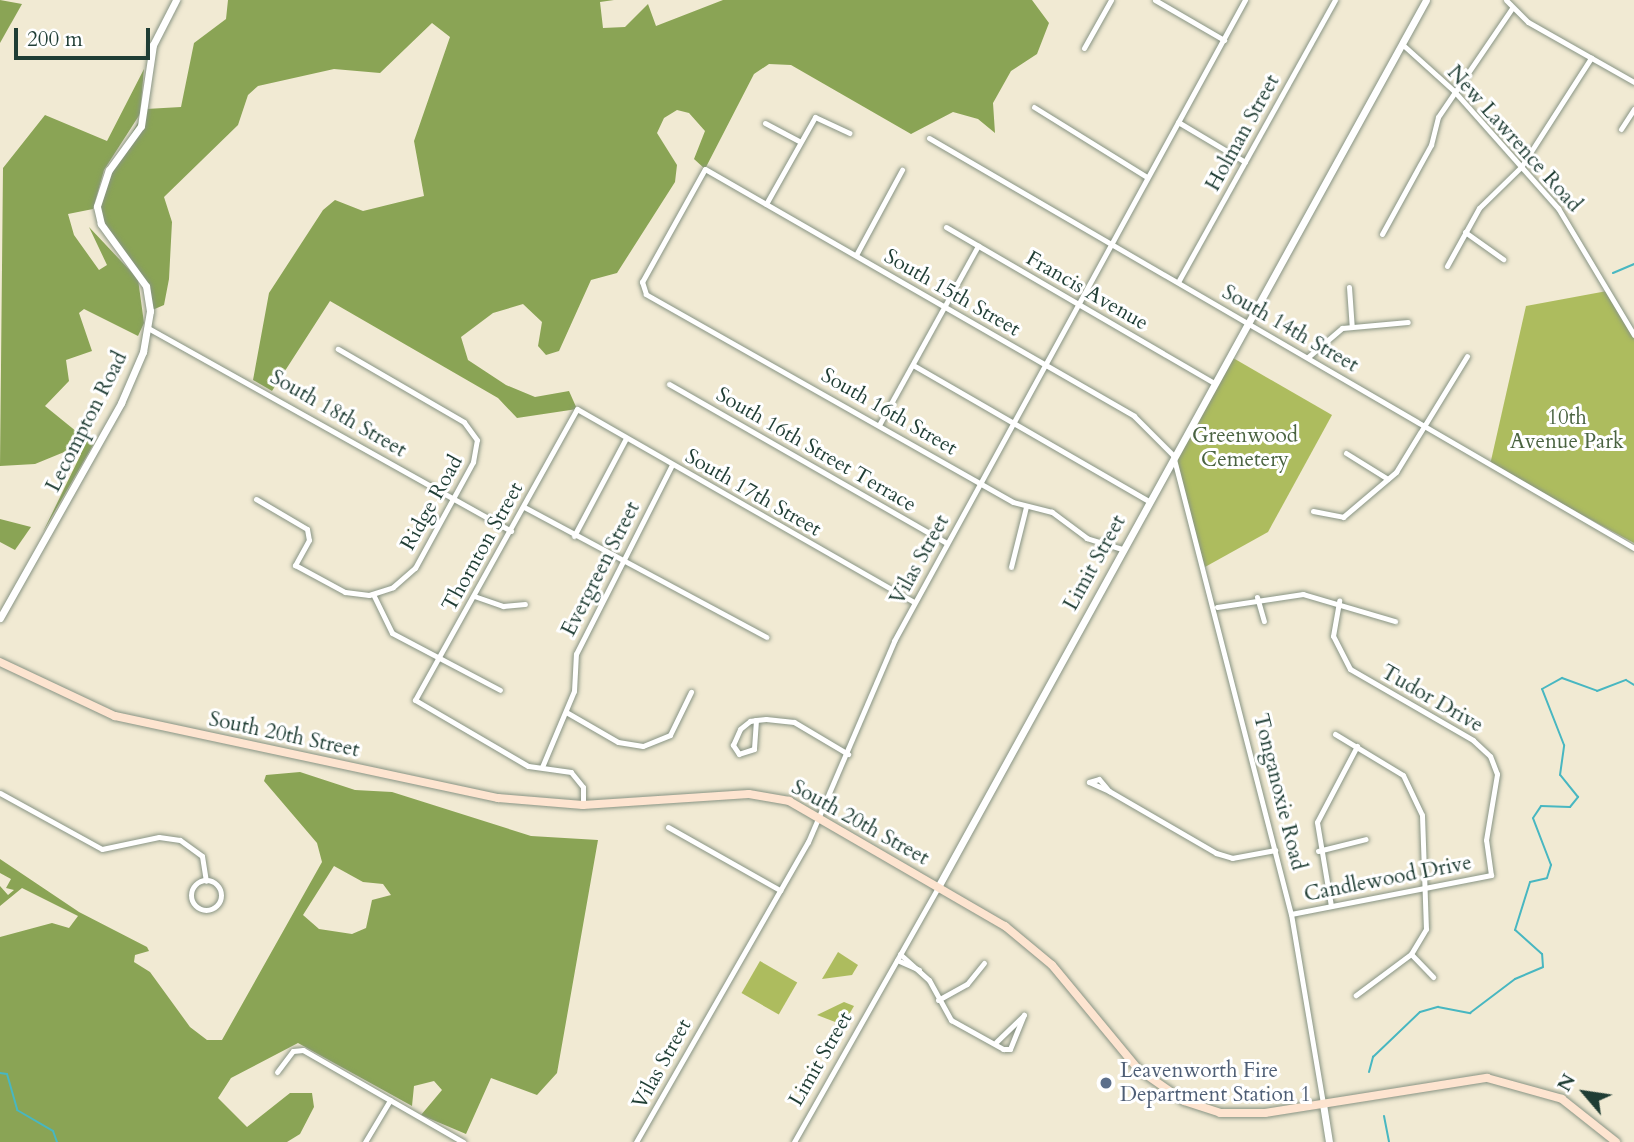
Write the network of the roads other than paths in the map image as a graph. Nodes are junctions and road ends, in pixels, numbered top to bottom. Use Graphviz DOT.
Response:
graph roads {
  1 [pos="176,0"];
  2 [pos="1111,0"];
  3 [pos="1156,0"];
  4 [pos="1245,0"];
  5 [pos="1335,0"];
  6 [pos="1426,0"];
  7 [pos="1506,0"];
  8 [pos="1512,8"];
  9 [pos="1224,40"];
  10 [pos="1402,44"];
  11 [pos="1084,48"];
  12 [pos="1591,58"];
  13 [pos="1634,82"];
  14 [pos="1454,91"];
  15 [pos="1034,107"];
  16 [pos="1634,109"];
  17 [pos="1178,122"];
  18 [pos="765,123"];
  19 [pos="1621,129"];
  20 [pos="849,133"];
  21 [pos="929,138"];
  22 [pos="800,142"];
  23 [pos="1245,162"];
  24 [pos="1521,167"];
  25 [pos="902,170"];
  26 [pos="1147,177"];
  27 [pos="766,204"];
  28 [pos="946,227"];
  29 [pos="1465,232"];
  30 [pos="1382,234"];
  31 [pos="1111,243"];
  32 [pos="978,246"];
  33 [pos="856,255"];
  34 [pos="1503,259"];
  35 [pos="1447,266"];
  36 [pos="1178,282"];
  37 [pos="1349,287"];
  38 [pos="643,290"];
  39 [pos="1078,304"];
  40 [pos="944,307"];
  41 [pos="1408,322"];
  42 [pos="1247,323"];
  43 [pos="1352,326"];
  44 [pos="148,328"];
  45 [pos="1634,335"];
  46 [pos="338,349"];
  47 [pos="1467,356"];
  48 [pos="1308,357"];
  49 [pos="913,365"];
  50 [pos="1045,365"];
  51 [pos="1212,382"];
  52 [pos="669,384"];
  53 [pos="577,409"];
  54 [pos="1013,423"];
  55 [pos="880,425"];
  56 [pos="1426,426"];
  57 [pos="626,438"];
  58 [pos="1346,453"];
  59 [pos="1173,455"];
  60 [pos="672,465"];
  61 [pos="1388,479"];
  62 [pos="980,483"];
  63 [pos="256,499"];
  64 [pos="453,499"];
  65 [pos="1149,501"];
  66 [pos="524,507"];
  67 [pos="1026,507"];
  68 [pos="1313,511"];
  69 [pos="511,531"];
  70 [pos="574,536"];
  71 [pos="947,543"];
  72 [pos="1122,548"];
  73 [pos="1634,548"];
  74 [pos="620,563"];
  75 [pos="1011,568"];
  76 [pos="373,594"];
  77 [pos="474,596"];
  78 [pos="1257,597"];
  79 [pos="1339,601"];
  80 [pos="914,602"];
  81 [pos="525,604"];
  82 [pos="1217,607"];
  83 [pos="0,618"];
  84 [pos="1265,621"];
  85 [pos="1395,621"];
  86 [pos="766,638"];
  87 [pos="437,659"];
  88 [pos="0,662"];
  89 [pos="500,690"];
  90 [pos="691,692"];
  91 [pos="566,712"];
  92 [pos="755,720"];
  93 [pos="1335,734"];
  94 [pos="1357,746"];
  95 [pos="848,754"];
  96 [pos="542,768"];
  97 [pos="1109,791"];
  98 [pos="0,793"];
  99 [pos="583,805"];
  100 [pos="821,818"];
  101 [pos="668,827"];
  102 [pos="1366,839"];
  103 [pos="1275,850"];
  104 [pos="1318,851"];
  105 [pos="1491,875"];
  106 [pos="206,881"];
  107 [pos="938,887"];
  108 [pos="1427,887"];
  109 [pos="780,891"];
  110 [pos="1331,906"];
  111 [pos="1291,914"];
  112 [pos="1411,954"];
  113 [pos="898,957"];
  114 [pos="984,963"];
  115 [pos="1433,976"];
  116 [pos="1356,995"];
  117 [pos="938,1000"];
  118 [pos="996,1042"];
  119 [pos="277,1072"];
  120 [pos="390,1100"];
  121 [pos="1323,1104"];
  122 [pos="365,1142"];
  123 [pos="463,1142"];
  124 [pos="636,1142"];
  125 [pos="794,1142"];
  126 [pos="1329,1142"];
  127 [pos="1616,1142"];
  1 -- 44 [label="street, Lecompton Road"];
  2 -- 11 [label="street"];
  3 -- 9 [label="street"];
  4 -- 9 [label="street, Vilas Street"];
  5 -- 23 [label="street, Holman Street"];
  6 -- 10 [label="street, Limit Street"];
  7 -- 8 [label="street"];
  8 -- 12 [label="street"];
  8 -- 14 [label="street"];
  9 -- 17 [label="street, Vilas Street"];
  10 -- 14 [label="street, New Lawrence Road"];
  10 -- 42 [label="street, Limit Street"];
  12 -- 13 [label="street"];
  12 -- 24 [label="street"];
  14 -- 24 [label="street, New Lawrence Road"];
  14 -- 30 [label="street"];
  15 -- 26 [label="street"];
  16 -- 19 [label="street"];
  17 -- 23 [label="street"];
  17 -- 26 [label="street, Vilas Street"];
  18 -- 22 [label="street"];
  20 -- 22 [label="street"];
  21 -- 31 [label="street, South 14th Street"];
  22 -- 27 [label="street"];
  23 -- 36 [label="street, Holman Street"];
  24 -- 29 [label="street"];
  24 -- 45 [label="street, New Lawrence Road"];
  25 -- 33 [label="street"];
  26 -- 31 [label="street, Vilas Street"];
  27 -- 33 [label="street, South 15th Street"];
  27 -- 38 [label="street, South 15th Street"];
  28 -- 32 [label="street, Francis Avenue"];
  29 -- 34 [label="street"];
  29 -- 35 [label="street"];
  31 -- 36 [label="street, South 14th Street"];
  31 -- 39 [label="street, Vilas Street"];
  32 -- 39 [label="street, Francis Avenue"];
  32 -- 40 [label="street"];
  33 -- 40 [label="street, South 15th Street"];
  36 -- 42 [label="street, South 14th Street"];
  37 -- 43 [label="street"];
  38 -- 55 [label="street, South 16th Street"];
  39 -- 50 [label="street, Vilas Street"];
  39 -- 51 [label="street, Francis Avenue"];
  40 -- 49 [label="street"];
  40 -- 50 [label="street, South 15th Street"];
  41 -- 43 [label="street"];
  42 -- 48 [label="street, South 14th Street"];
  42 -- 51 [label="street, Limit Street"];
  43 -- 48 [label="street"];
  44 -- 64 [label="street, South 18th Street"];
  44 -- 83 [label="street, Lecompton Road"];
  46 -- 64 [label="street, Ridge Road"];
  47 -- 56 [label="street"];
  48 -- 56 [label="street, South 14th Street"];
  49 -- 54 [label="street"];
  49 -- 55 [label="street"];
  50 -- 54 [label="street, Vilas Street"];
  50 -- 59 [label="street, South 15th Street"];
  51 -- 59 [label="street, Limit Street"];
  52 -- 71 [label="street, South 16th Street Terrace"];
  53 -- 57 [label="street, South 17th Street"];
  53 -- 66 [label="street, Thornton Street"];
  54 -- 62 [label="street, Vilas Street"];
  54 -- 65 [label="street"];
  55 -- 62 [label="street, South 16th Street"];
  56 -- 61 [label="street"];
  56 -- 73 [label="street, South 14th Street"];
  57 -- 60 [label="street, South 17th Street"];
  57 -- 70 [label="street"];
  58 -- 61 [label="street"];
  59 -- 65 [label="street, Limit Street"];
  59 -- 82 [label="street, Tonganoxie Road"];
  60 -- 74 [label="street, Evergreen Street"];
  60 -- 80 [label="street, South 17th Street"];
  61 -- 68 [label="street"];
  62 -- 67 [label="street, South 16th Street"];
  62 -- 71 [label="street, Vilas Street"];
  63 -- 76 [label="street"];
  64 -- 69 [label="street, South 18th Street"];
  64 -- 76 [label="street, Ridge Road"];
  65 -- 72 [label="street, Limit Street"];
  66 -- 69 [label="street, Thornton Street"];
  66 -- 70 [label="street"];
  67 -- 72 [label="street, South 16th Street"];
  67 -- 75 [label="street"];
  69 -- 77 [label="street, Thornton Street"];
  70 -- 74 [label="street"];
  71 -- 80 [label="street, Vilas Street"];
  72 -- 107 [label="street, Limit Street"];
  74 -- 86 [label="street"];
  74 -- 91 [label="street, Evergreen Street"];
  76 -- 87 [label="street"];
  77 -- 81 [label="street"];
  77 -- 87 [label="street, Thornton Street"];
  78 -- 79 [label="street"];
  78 -- 82 [label="street"];
  78 -- 84 [label="street"];
  79 -- 85 [label="street"];
  79 -- 105 [label="street, Tudor Drive"];
  80 -- 95 [label="street, Vilas Street"];
  82 -- 103 [label="street, Tonganoxie Road"];
  87 -- 89 [label="street"];
  87 -- 96 [label="street, Thornton Street"];
  88 -- 99 [label="main road, South 20th Street"];
  90 -- 91 [label="street"];
  91 -- 96 [label="street, Evergreen Street"];
  92 -- 92 [label="street"];
  92 -- 95 [label="street"];
  93 -- 94 [label="street"];
  94 -- 104 [label="street"];
  94 -- 108 [label="street"];
  95 -- 100 [label="street, Vilas Street"];
  96 -- 99 [label="street"];
  97 -- 103 [label="street"];
  98 -- 106 [label="street"];
  99 -- 100 [label="main road, South 20th Street"];
  100 -- 107 [label="main road, South 20th Street"];
  100 -- 109 [label="street, Vilas Street"];
  101 -- 109 [label="street"];
  102 -- 104 [label="street"];
  103 -- 111 [label="street, Tonganoxie Road"];
  104 -- 110 [label="street"];
  105 -- 108 [label="street, Candlewood Drive"];
  106 -- 106 [label="street"];
  107 -- 113 [label="street, Limit Street"];
  107 -- 121 [label="main road, South 20th Street"];
  108 -- 110 [label="street, Candlewood Drive"];
  108 -- 112 [label="street"];
  109 -- 124 [label="street, Vilas Street"];
  110 -- 111 [label="street, Candlewood Drive"];
  111 -- 121 [label="street, Tonganoxie Road"];
  112 -- 115 [label="street"];
  112 -- 116 [label="street"];
  113 -- 117 [label="street"];
  113 -- 125 [label="street, Limit Street"];
  114 -- 117 [label="street"];
  117 -- 118 [label="street"];
  118 -- 118 [label="street"];
  119 -- 120 [label="street"];
  120 -- 122 [label="street"];
  120 -- 123 [label="street"];
  121 -- 126 [label="street, Tonganoxie Road"];
  121 -- 127 [label="main road, South 20th Street"];
}
